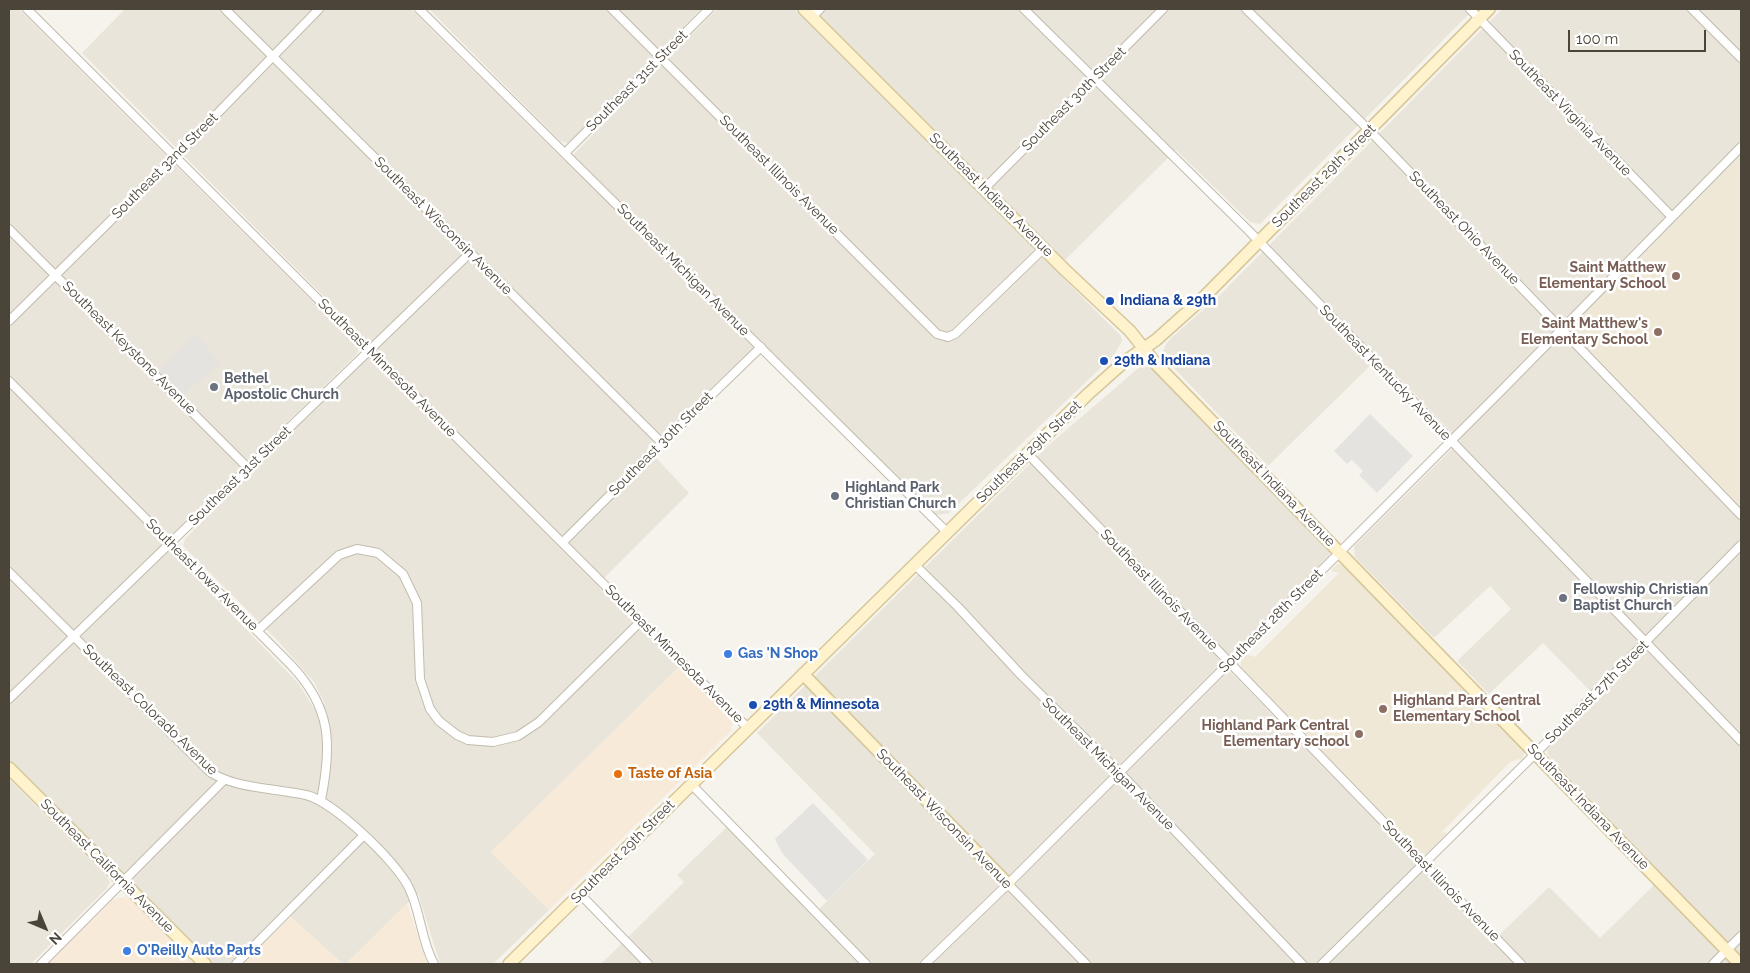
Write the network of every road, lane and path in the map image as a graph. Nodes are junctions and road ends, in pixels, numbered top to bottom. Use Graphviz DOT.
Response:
graph roads {
  1 [pos="27,9"];
  2 [pos="225,9"];
  3 [pos="319,9"];
  4 [pos="419,9"];
  5 [pos="612,9"];
  6 [pos="709,9"];
  7 [pos="1024,9"];
  8 [pos="1163,9"];
  9 [pos="1246,9"];
  10 [pos="1470,9"];
  11 [pos="1489,9"];
  12 [pos="1692,9"];
  13 [pos="812,11"];
  14 [pos="1480,18"];
  15 [pos="272,56"];
  16 [pos="661,58"];
  17 [pos="1741,58"];
  18 [pos="1094,78"];
  19 [pos="1370,130"];
  20 [pos="1741,147"];
  21 [pos="566,153"];
  22 [pos="175,157"];
  23 [pos="984,189"];
  24 [pos="1672,217"];
  25 [pos="9,229"];
  26 [pos="1258,242"];
  27 [pos="1044,248"];
  28 [pos="470,253"];
  29 [pos="56,274"];
  30 [pos="9,321"];
  31 [pos="1561,330"];
  32 [pos="761,347"];
  33 [pos="1144,348"];
  34 [pos="370,352"];
  35 [pos="9,381"];
  36 [pos="1450,441"];
  37 [pos="662,443"];
  38 [pos="1027,454"];
  39 [pos="248,468"];
  40 [pos="1741,516"];
  41 [pos="947,532"];
  42 [pos="563,542"];
  43 [pos="170,543"];
  44 [pos="1741,545"];
  45 [pos="1340,552"];
  46 [pos="914,564"];
  47 [pos="9,572"];
  48 [pos="641,621"];
  49 [pos="257,631"];
  50 [pos="74,637"];
  51 [pos="1646,643"];
  52 [pos="1229,663"];
  53 [pos="803,674"];
  54 [pos="9,699"];
  55 [pos="748,728"];
  56 [pos="1741,741"];
  57 [pos="1536,753"];
  58 [pos="9,768"];
  59 [pos="1119,772"];
  60 [pos="224,780"];
  61 [pos="691,784"];
  62 [pos="321,800"];
  63 [pos="363,836"];
  64 [pos="1424,864"];
  65 [pos="123,882"];
  66 [pos="1008,884"];
  67 [pos="580,894"];
  68 [pos="1741,936"];
  69 [pos="1727,950"];
  70 [pos="41,964"];
  71 [pos="205,964"];
  72 [pos="236,964"];
  73 [pos="434,964"];
  74 [pos="509,964"];
  75 [pos="648,964"];
  76 [pos="866,964"];
  77 [pos="924,964"];
  78 [pos="1086,964"];
  79 [pos="1302,964"];
  80 [pos="1322,964"];
  81 [pos="1521,964"];
  82 [pos="1713,964"];
  83 [pos="1740,964"];
  1 -- 22 [label="street, Southeast Minnesota Avenue"];
  2 -- 15 [label="street, Southeast Wisconsin Avenue"];
  3 -- 15 [label="street, Southeast 32nd Street"];
  4 -- 21 [label="street, Southeast Michigan Avenue"];
  5 -- 16 [label="street, Southeast Illinois Avenue"];
  6 -- 16 [label="street, Southeast 31st Street"];
  7 -- 18 [label="street, Southeast Kentucky Avenue"];
  8 -- 18 [label="street, Southeast 30th Street"];
  9 -- 19 [label="street, Southeast Ohio Avenue"];
  10 -- 14 [label="street, Southeast Virginia Avenue"];
  11 -- 14 [label="main road, Southeast 29th Street"];
  12 -- 17 [label="street"];
  13 -- 23 [label="main road, Southeast Indiana Avenue"];
  14 -- 19 [label="main road, Southeast 29th Street"];
  14 -- 24 [label="street, Southeast Virginia Avenue"];
  15 -- 22 [label="street, Southeast 32nd Street"];
  15 -- 28 [label="street, Southeast Wisconsin Avenue"];
  16 -- 21 [label="street, Southeast 31st Street"];
  16 -- 27 [label="street, Southeast Illinois Avenue"];
  18 -- 23 [label="street, Southeast 30th Street"];
  18 -- 26 [label="street, Southeast Kentucky Avenue"];
  19 -- 26 [label="main road, Southeast 29th Street"];
  19 -- 31 [label="street, Southeast Ohio Avenue"];
  20 -- 24 [label="street, Southeast 28th Street"];
  21 -- 32 [label="street, Southeast Michigan Avenue"];
  22 -- 29 [label="street, Southeast 32nd Street"];
  22 -- 34 [label="street, Southeast Minnesota Avenue"];
  23 -- 27 [label="main road, Southeast Indiana Avenue"];
  24 -- 31 [label="street, Southeast 28th Street"];
  25 -- 29 [label="street, Southeast Keystone Avenue"];
  26 -- 33 [label="main road, Southeast 29th Street"];
  26 -- 36 [label="street, Southeast Kentucky Avenue"];
  27 -- 33 [label="main road, Southeast Indiana Avenue"];
  28 -- 34 [label="street, Southeast 31st Street"];
  28 -- 37 [label="street, Southeast Wisconsin Avenue"];
  29 -- 30 [label="street, Southeast 32nd Street"];
  29 -- 39 [label="street, Southeast Keystone Avenue"];
  31 -- 36 [label="street, Southeast 28th Street"];
  31 -- 40 [label="street, Southeast Ohio Avenue"];
  32 -- 37 [label="street, Southeast 30th Street"];
  32 -- 41 [label="street, Southeast Michigan Avenue"];
  33 -- 38 [label="main road, Southeast 29th Street"];
  33 -- 45 [label="main road, Southeast Indiana Avenue"];
  34 -- 39 [label="street, Southeast 31st Street"];
  34 -- 42 [label="street, Southeast Minnesota Avenue"];
  35 -- 43 [label="street, Southeast Iowa Avenue"];
  36 -- 45 [label="street, Southeast 28th Street"];
  36 -- 51 [label="street, Southeast Kentucky Avenue"];
  37 -- 42 [label="street, Southeast 30th Street"];
  38 -- 41 [label="main road, Southeast 29th Street"];
  38 -- 52 [label="street, Southeast Illinois Avenue"];
  39 -- 43 [label="street, Southeast 31st Street"];
  41 -- 46 [label="main road, Southeast 29th Street"];
  42 -- 48 [label="street, Southeast Minnesota Avenue"];
  43 -- 49 [label="street, Southeast Iowa Avenue"];
  43 -- 50 [label="street, Southeast 31st Street"];
  44 -- 51 [label="street, Southeast 27th Street"];
  45 -- 52 [label="street, Southeast 28th Street"];
  45 -- 57 [label="main road, Southeast Indiana Avenue"];
  46 -- 53 [label="main road, Southeast 29th Street"];
  46 -- 59 [label="street, Southeast Michigan Avenue"];
  47 -- 50 [label="street, Southeast Colorado Avenue"];
  48 -- 49 [label="street"];
  48 -- 55 [label="street, Southeast Minnesota Avenue"];
  49 -- 62 [label="street, Southeast Iowa Avenue"];
  50 -- 54 [label="street, Southeast 31st Street"];
  50 -- 60 [label="street, Southeast Colorado Avenue"];
  51 -- 56 [label="street, Southeast Kentucky Avenue"];
  51 -- 57 [label="street, Southeast 27th Street"];
  52 -- 59 [label="street, Southeast 28th Street"];
  52 -- 64 [label="street, Southeast Illinois Avenue"];
  53 -- 55 [label="main road, Southeast 29th Street"];
  53 -- 66 [label="main road, Southeast Wisconsin Avenue"];
  55 -- 61 [label="main road, Southeast 29th Street"];
  57 -- 64 [label="street, Southeast 27th Street"];
  57 -- 69 [label="main road, Southeast Indiana Avenue"];
  58 -- 65 [label="main road, Southeast California Avenue"];
  59 -- 66 [label="street, Southeast 28th Street"];
  59 -- 79 [label="street, Southeast Michigan Avenue"];
  60 -- 62 [label="street, Southeast Colorado Avenue"];
  60 -- 65 [label="street"];
  61 -- 67 [label="main road, Southeast 29th Street"];
  61 -- 76 [label="street"];
  62 -- 63 [label="street, Southeast Colorado Avenue"];
  63 -- 72 [label="street"];
  63 -- 73 [label="street, Southeast Colorado Avenue"];
  64 -- 80 [label="street, Southeast 27th Street"];
  64 -- 81 [label="street, Southeast Illinois Avenue"];
  65 -- 70 [label="street"];
  65 -- 71 [label="main road, Southeast California Avenue"];
  66 -- 77 [label="street, Southeast 28th Street"];
  66 -- 78 [label="street, Southeast Wisconsin Avenue"];
  67 -- 74 [label="main road, Southeast 29th Street"];
  67 -- 75 [label="street"];
  68 -- 69 [label="street"];
  69 -- 82 [label="street"];
  69 -- 83 [label="main road, Southeast Indiana Avenue"];
}
